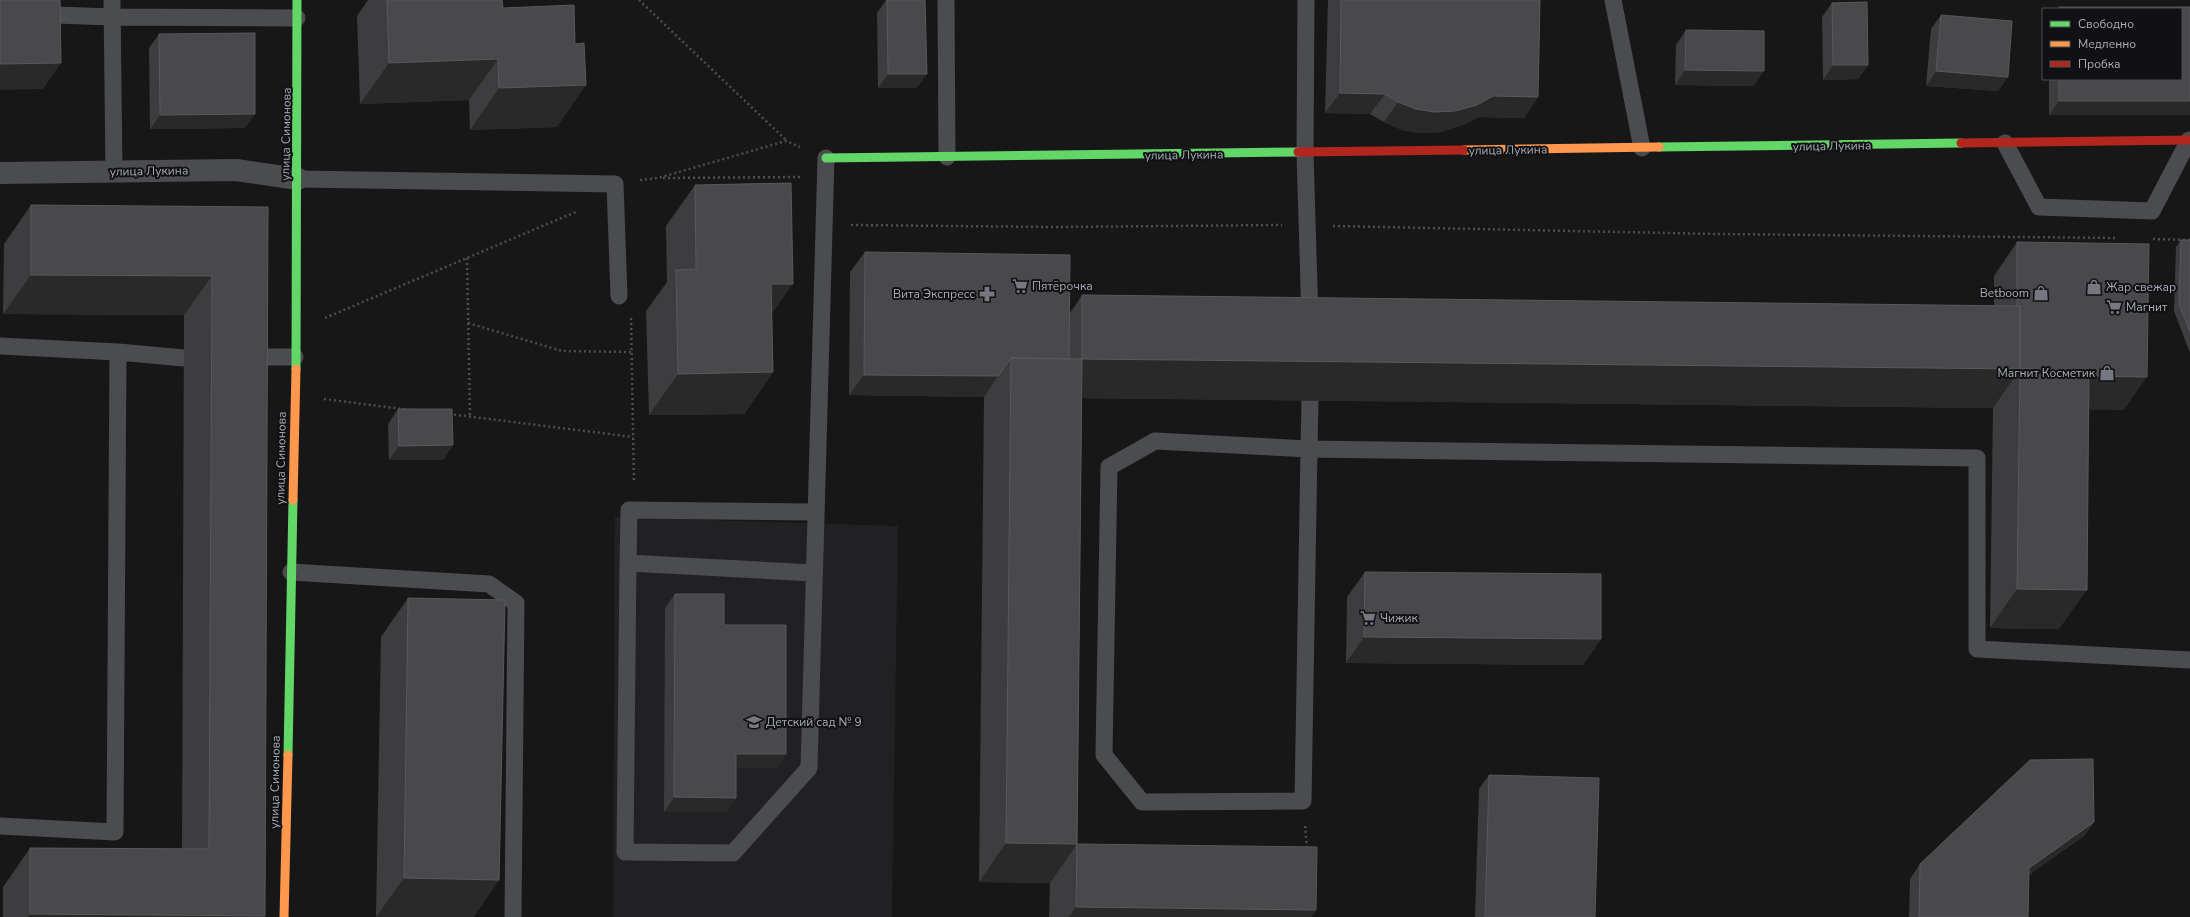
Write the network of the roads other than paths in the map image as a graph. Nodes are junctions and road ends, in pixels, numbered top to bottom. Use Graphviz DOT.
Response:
graph roads {
  1 [pos="297,0"];
  2 [pos="946,0"];
  3 [pos="1306,0"];
  4 [pos="1613,0"];
  5 [pos="112,8"];
  6 [pos="0,13"];
  7 [pos="298,18"];
  8 [pos="2190,140"];
  9 [pos="2004,143"];
  10 [pos="1642,148"];
  11 [pos="1305,153"];
  12 [pos="947,157"];
  13 [pos="826,158"];
  14 [pos="114,172"];
  15 [pos="0,173"];
  16 [pos="298,179"];
  17 [pos="620,296"];
  18 [pos="1310,337"];
  19 [pos="0,346"];
  20 [pos="118,352"];
  21 [pos="241,357"];
  22 [pos="184,358"];
  23 [pos="295,358"];
  24 [pos="1310,400"];
  25 [pos="1310,449"];
  26 [pos="816,512"];
  27 [pos="628,563"];
  28 [pos="291,572"];
  29 [pos="814,573"];
  30 [pos="2190,660"];
  31 [pos="0,826"];
  32 [pos="284,917"];
  33 [pos="513,917"];
  1 -- 7 [label="street, улица Симонова"];
  2 -- 12 [label="lane"];
  3 -- 11 [label="lane"];
  4 -- 10 [label="lane"];
  5 -- 6 [label="lane"];
  5 -- 7 [label="lane"];
  5 -- 14 [label="lane"];
  7 -- 16 [label="street, улица Симонова"];
  8 -- 9 [label="street, улица Лукина"];
  8 -- 9 [label="lane"];
  9 -- 10 [label="street, улица Лукина"];
  10 -- 11 [label="street, улица Лукина"];
  11 -- 12 [label="street, улица Лукина"];
  11 -- 18 [label="lane"];
  12 -- 13 [label="street, улица Лукина"];
  13 -- 26 [label="lane"];
  14 -- 15 [label="street, улица Лукина"];
  14 -- 16 [label="street, улица Лукина"];
  16 -- 17 [label="lane"];
  16 -- 23 [label="street, улица Симонова"];
  19 -- 20 [label="lane"];
  20 -- 22 [label="lane"];
  20 -- 31 [label="lane"];
  21 -- 23 [label="lane"];
  23 -- 28 [label="street, улица Симонова"];
  24 -- 25 [label="lane"];
  25 -- 25 [label="lane"];
  25 -- 30 [label="lane"];
  26 -- 27 [label="lane"];
  26 -- 29 [label="lane"];
  27 -- 29 [label="lane"];
  27 -- 29 [label="lane"];
  28 -- 32 [label="street, улица Симонова"];
  28 -- 33 [label="lane"];
}
